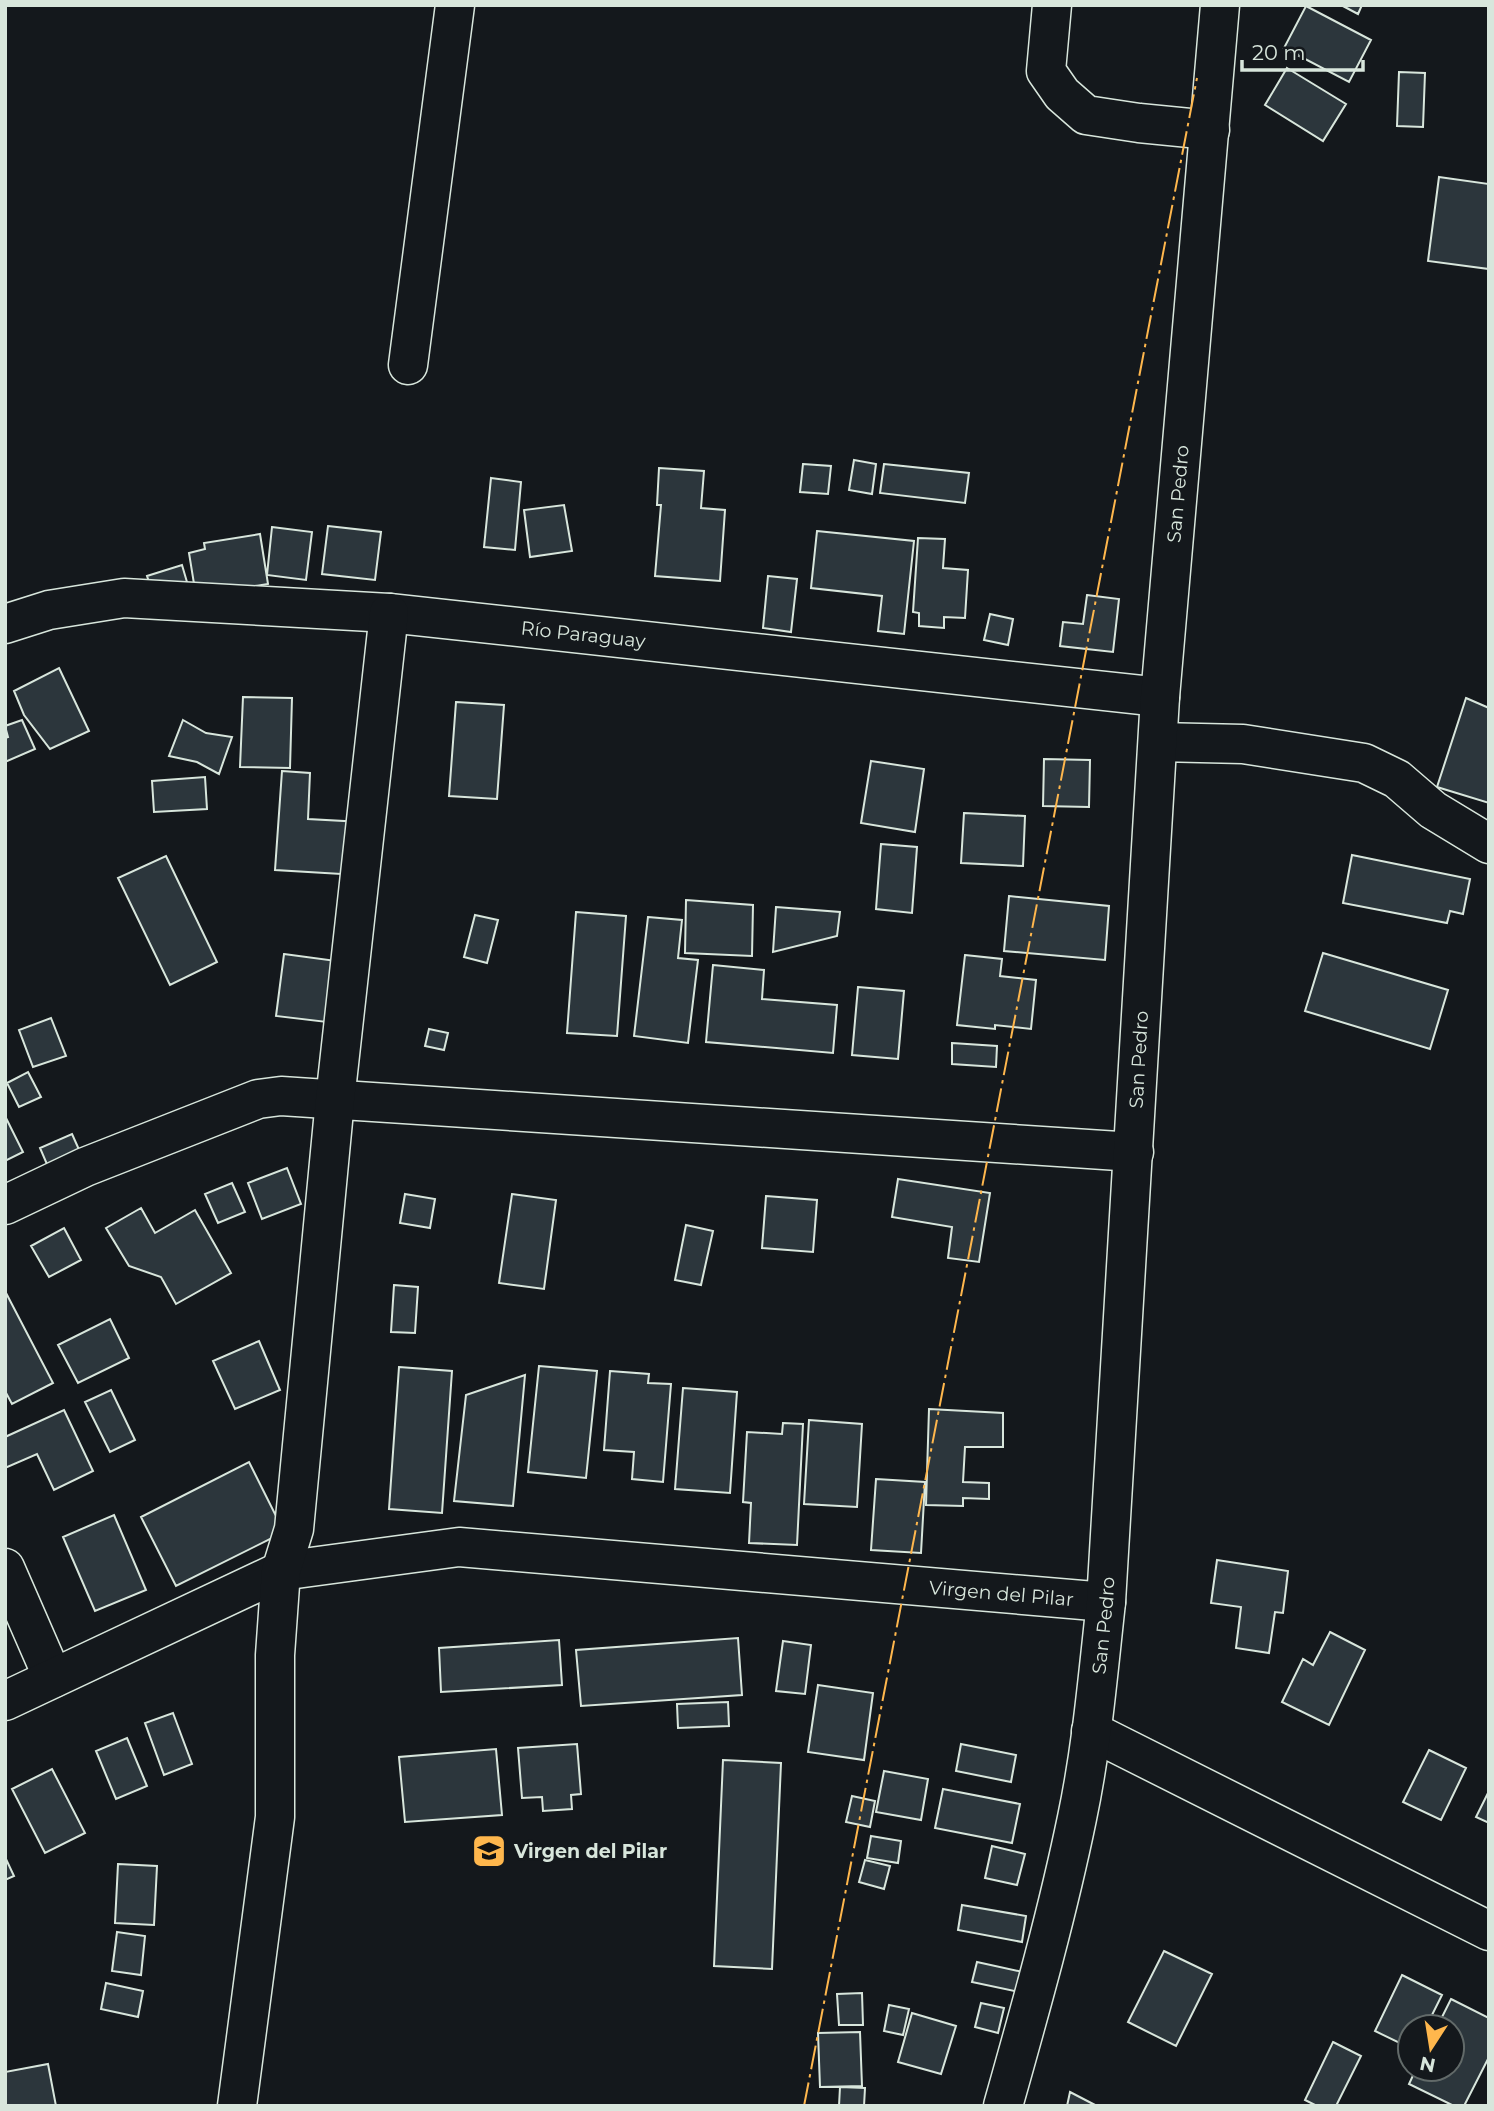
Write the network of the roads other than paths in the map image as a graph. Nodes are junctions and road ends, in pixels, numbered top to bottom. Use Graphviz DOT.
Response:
graph roads {
  1 [pos="455,5"];
  2 [pos="1052,5"];
  3 [pos="1220,5"];
  4 [pos="1210,130"];
  5 [pos="408,365"];
  6 [pos="389,613"];
  7 [pos="5,624"];
  8 [pos="1160,697"];
  9 [pos="1158,742"];
  10 [pos="1489,845"];
  11 [pos="335,1100"];
  12 [pos="1133,1152"];
  13 [pos="5,1205"];
  14 [pos="5,1568"];
  15 [pos="281,1571"];
  16 [pos="1107,1602"];
  17 [pos="53,1678"];
  18 [pos="5,1700"];
  19 [pos="1091,1731"];
  20 [pos="1489,1931"];
  21 [pos="237,2106"];
  22 [pos="1003,2106"];
  1 -- 5 [label="street"];
  2 -- 4 [label="street"];
  3 -- 4 [label="street, San Pedro"];
  4 -- 8 [label="street, San Pedro"];
  6 -- 7 [label="street, Río Paraguay"];
  6 -- 8 [label="street, Río Paraguay"];
  6 -- 11 [label="street"];
  8 -- 9 [label="street, San Pedro"];
  9 -- 10 [label="street"];
  9 -- 12 [label="street, San Pedro"];
  11 -- 12 [label="street"];
  11 -- 13 [label="street"];
  11 -- 15 [label="street"];
  12 -- 16 [label="street, San Pedro"];
  14 -- 17 [label="street"];
  15 -- 16 [label="street, Virgen del Pilar"];
  15 -- 17 [label="street, Virgen del Pilar"];
  15 -- 21 [label="street"];
  16 -- 19 [label="street, San Pedro"];
  17 -- 18 [label="street, Virgen del Pilar"];
  19 -- 20 [label="street"];
  19 -- 22 [label="street, San Pedro"];
}
